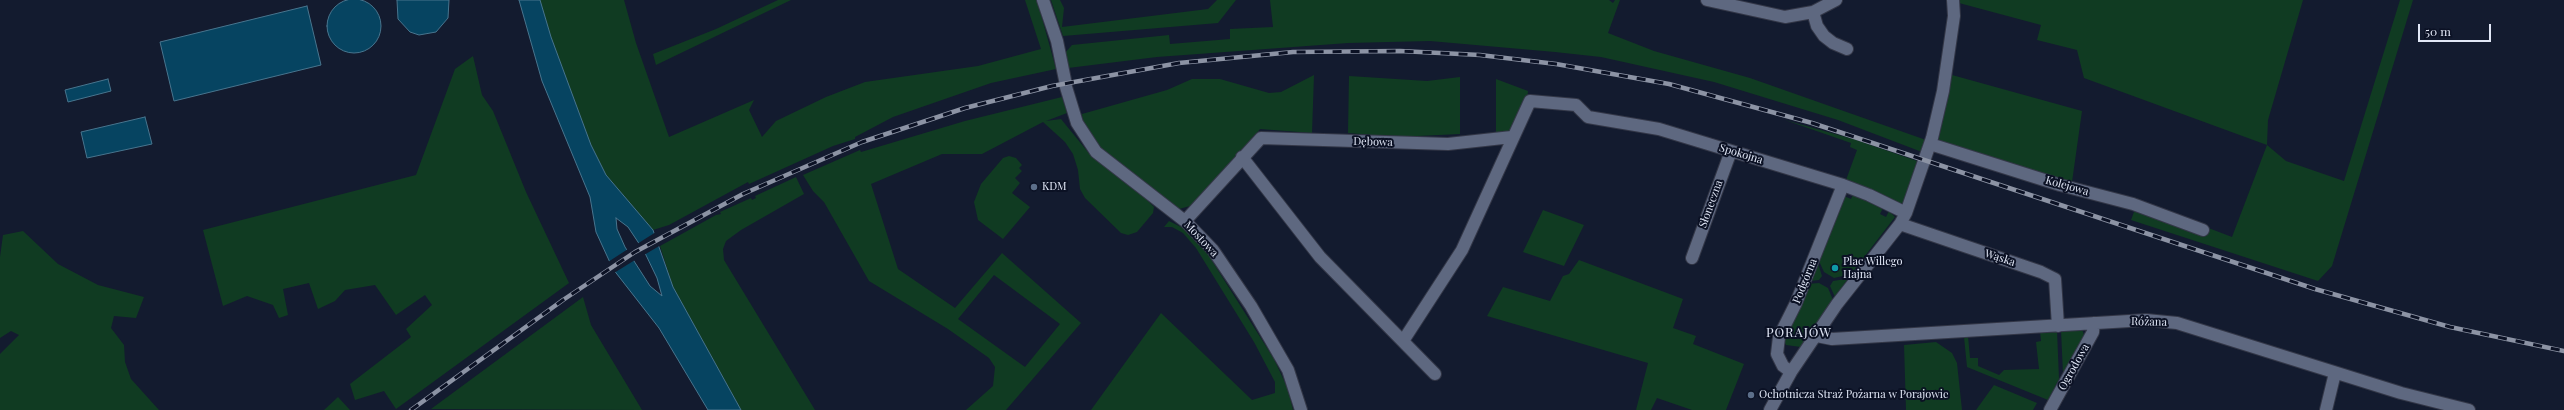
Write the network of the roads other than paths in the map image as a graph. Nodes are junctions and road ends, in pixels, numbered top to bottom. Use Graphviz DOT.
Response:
graph roads {
  1 [pos="1043,0"];
  2 [pos="1707,0"];
  3 [pos="1836,0"];
  4 [pos="1954,0"];
  5 [pos="1813,12"];
  6 [pos="1847,49"];
  7 [pos="1512,137"];
  8 [pos="1930,144"];
  9 [pos="1731,151"];
  10 [pos="1242,157"];
  11 [pos="1843,185"];
  12 [pos="1903,218"];
  13 [pos="1185,221"];
  14 [pos="2202,230"];
  15 [pos="1692,258"];
  16 [pos="2094,323"];
  17 [pos="2058,326"];
  18 [pos="1817,336"];
  19 [pos="1403,340"];
  20 [pos="1791,372"];
  21 [pos="2335,373"];
  22 [pos="1435,374"];
  23 [pos="2054,409"];
  24 [pos="1302,410"];
  25 [pos="1770,410"];
  26 [pos="2326,410"];
  27 [pos="2469,410"];
  1 -- 13 [label="street, Mostowa"];
  2 -- 5 [label="street"];
  3 -- 5 [label="street"];
  4 -- 8 [label="street"];
  5 -- 6 [label="street"];
  7 -- 9 [label="street, Spokojna"];
  7 -- 10 [label="street, Dębowa"];
  7 -- 19 [label="street"];
  8 -- 12 [label="street"];
  8 -- 14 [label="street, Kolejowa"];
  9 -- 11 [label="street, Spokojna"];
  9 -- 15 [label="street, Słoneczna"];
  10 -- 13 [label="street, Dębowa"];
  10 -- 19 [label="street"];
  11 -- 12 [label="street, Spokojna"];
  11 -- 20 [label="street, Podgórna"];
  12 -- 17 [label="street, Wąska"];
  12 -- 18 [label="street"];
  13 -- 24 [label="street, Mostowa"];
  16 -- 17 [label="street, Różana"];
  16 -- 21 [label="street, Różana"];
  16 -- 23 [label="street, Ogrodowa"];
  17 -- 18 [label="street, Różana"];
  18 -- 20 [label="street"];
  19 -- 22 [label="street"];
  20 -- 25 [label="street"];
  21 -- 26 [label="street"];
  21 -- 27 [label="street, Różana"];
}
